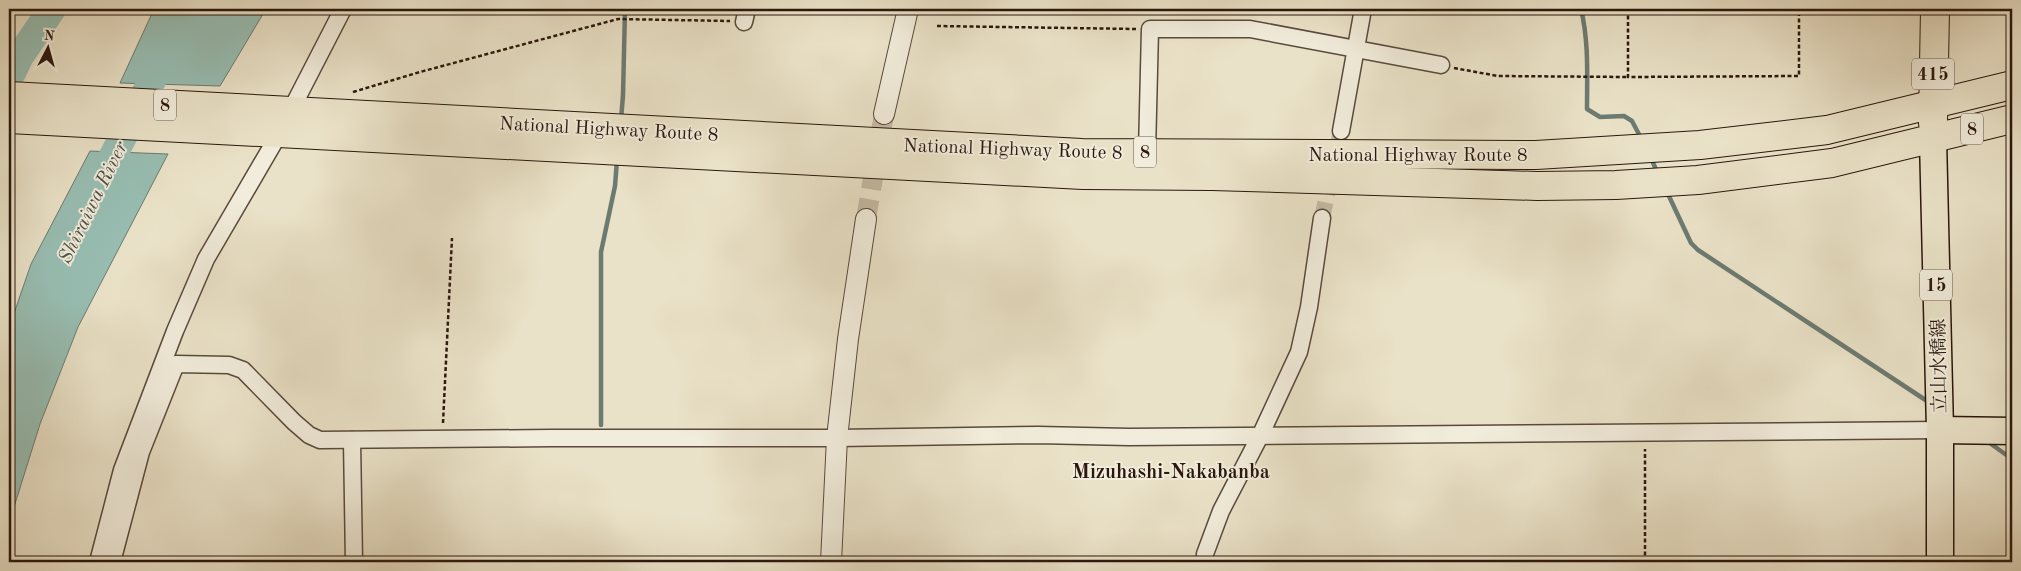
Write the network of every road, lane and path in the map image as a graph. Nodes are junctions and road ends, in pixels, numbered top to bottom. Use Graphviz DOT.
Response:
graph roads {
  1 [pos="343,9"];
  2 [pos="908,9"];
  3 [pos="1363,9"];
  4 [pos="1628,9"];
  5 [pos="1799,9"];
  6 [pos="1935,9"];
  7 [pos="745,15"];
  8 [pos="937,26"];
  9 [pos="1150,29"];
  10 [pos="1355,50"];
  11 [pos="1441,66"];
  12 [pos="1628,77"];
  13 [pos="2012,85"];
  14 [pos="9,96"];
  15 [pos="1932,106"];
  16 [pos="343,114"];
  17 [pos="884,114"];
  18 [pos="2012,119"];
  19 [pos="9,120"];
  20 [pos="278,122"];
  21 [pos="1341,130"];
  22 [pos="1933,140"];
  23 [pos="1147,152"];
  24 [pos="1322,218"];
  25 [pos="866,219"];
  26 [pos="452,238"];
  27 [pos="1940,430"];
  28 [pos="1645,432"];
  29 [pos="2012,432"];
  30 [pos="1261,434"];
  31 [pos="837,438"];
  32 [pos="352,440"];
  33 [pos="442,440"];
  34 [pos="98,562"];
  35 [pos="112,562"];
  36 [pos="354,562"];
  37 [pos="831,562"];
  38 [pos="1205,562"];
  39 [pos="1645,562"];
  40 [pos="1940,562"];
  1 -- 20 [label="street"];
  2 -- 17 [label="street"];
  3 -- 10 [label="street"];
  4 -- 12 [label="path"];
  5 -- 12 [label="path"];
  6 -- 15 [label="highway, 415"];
  7 -- 16 [label="path"];
  8 -- 9 [label="path"];
  9 -- 10 [label="street"];
  9 -- 23 [label="street"];
  10 -- 11 [label="street"];
  10 -- 21 [label="street"];
  11 -- 12 [label="path"];
  13 -- 15 [label="highway, National Highway Route 8 / 8"];
  14 -- 20 [label="highway, National Highway Route 8 / 8"];
  15 -- 22 [label="highway, 415"];
  15 -- 23 [label="highway, National Highway Route 8 / 8"];
  16 -- 20 [label="highway, National Highway Route 8 / 8"];
  16 -- 23 [label="highway, National Highway Route 8 / 8"];
  18 -- 22 [label="highway, National Highway Route 8 / 8"];
  19 -- 20 [label="highway, National Highway Route 8 / 8"];
  20 -- 22 [label="highway, National Highway Route 8 / 8"];
  20 -- 34 [label="street"];
  22 -- 27 [label="main road, 立山水橋線 / 15"];
  24 -- 30 [label="street"];
  25 -- 31 [label="street"];
  26 -- 33 [label="path"];
  27 -- 28 [label="street"];
  27 -- 29 [label="main road"];
  27 -- 40 [label="main road, 立山水橋線 / 15"];
  28 -- 30 [label="street"];
  28 -- 39 [label="path"];
  30 -- 31 [label="street"];
  30 -- 38 [label="street"];
  31 -- 33 [label="street"];
  31 -- 37 [label="street"];
  32 -- 33 [label="street"];
  32 -- 35 [label="street"];
  32 -- 36 [label="street"];
}
